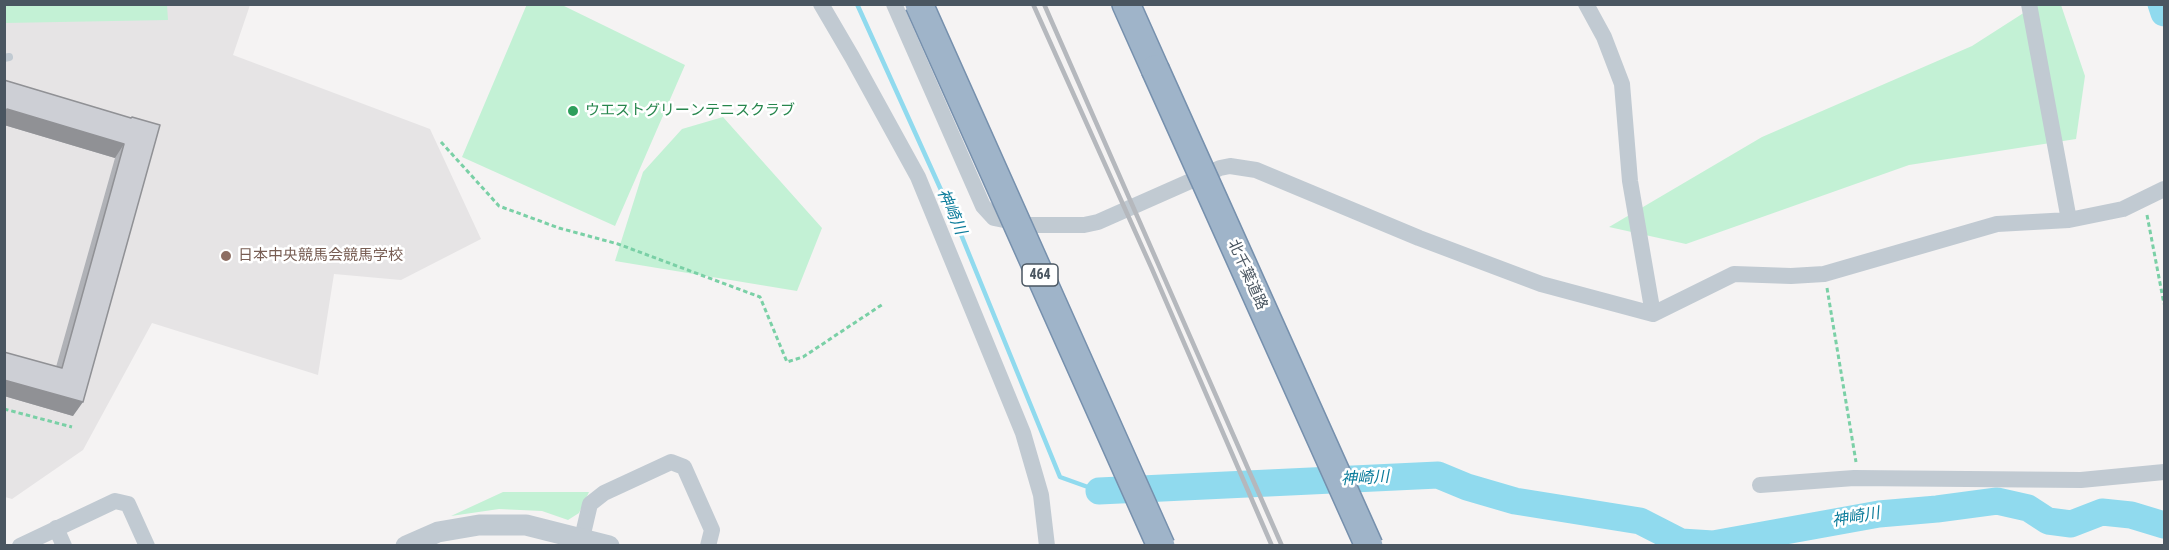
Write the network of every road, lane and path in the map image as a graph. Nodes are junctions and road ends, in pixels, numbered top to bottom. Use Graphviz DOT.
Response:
graph roads {
  1 [pos="821,4"];
  2 [pos="894,4"];
  3 [pos="919,4"];
  4 [pos="1126,4"];
  5 [pos="1586,4"];
  6 [pos="2029,4"];
  7 [pos="441,142"];
  8 [pos="2164,189"];
  9 [pos="2144,199"];
  10 [pos="2069,220"];
  11 [pos="1824,274"];
  12 [pos="883,304"];
  13 [pos="2164,304"];
  14 [pos="1653,314"];
  15 [pos="4,409"];
  16 [pos="72,427"];
  17 [pos="2164,472"];
  18 [pos="1859,478"];
  19 [pos="1760,485"];
  20 [pos="56,528"];
  21 [pos="582,538"];
  22 [pos="21,546"];
  23 [pos="64,546"];
  24 [pos="147,546"];
  25 [pos="406,546"];
  26 [pos="609,546"];
  27 [pos="708,546"];
  28 [pos="1047,546"];
  29 [pos="1161,546"];
  30 [pos="1369,546"];
  1 -- 28 [label="street"];
  2 -- 14 [label="street"];
  3 -- 29 [label="highway, 464, bridge"];
  4 -- 30 [label="highway, 北千葉道路, bridge"];
  5 -- 14 [label="street"];
  6 -- 10 [label="street"];
  7 -- 12 [label="path"];
  8 -- 9 [label="street"];
  9 -- 10 [label="street"];
  9 -- 13 [label="path"];
  10 -- 11 [label="street"];
  11 -- 14 [label="street"];
  11 -- 18 [label="path"];
  15 -- 16 [label="path"];
  17 -- 18 [label="street"];
  18 -- 19 [label="street"];
  20 -- 22 [label="street"];
  20 -- 23 [label="street"];
  20 -- 24 [label="street"];
  21 -- 25 [label="street"];
  21 -- 26 [label="street"];
  21 -- 27 [label="street"];
}
